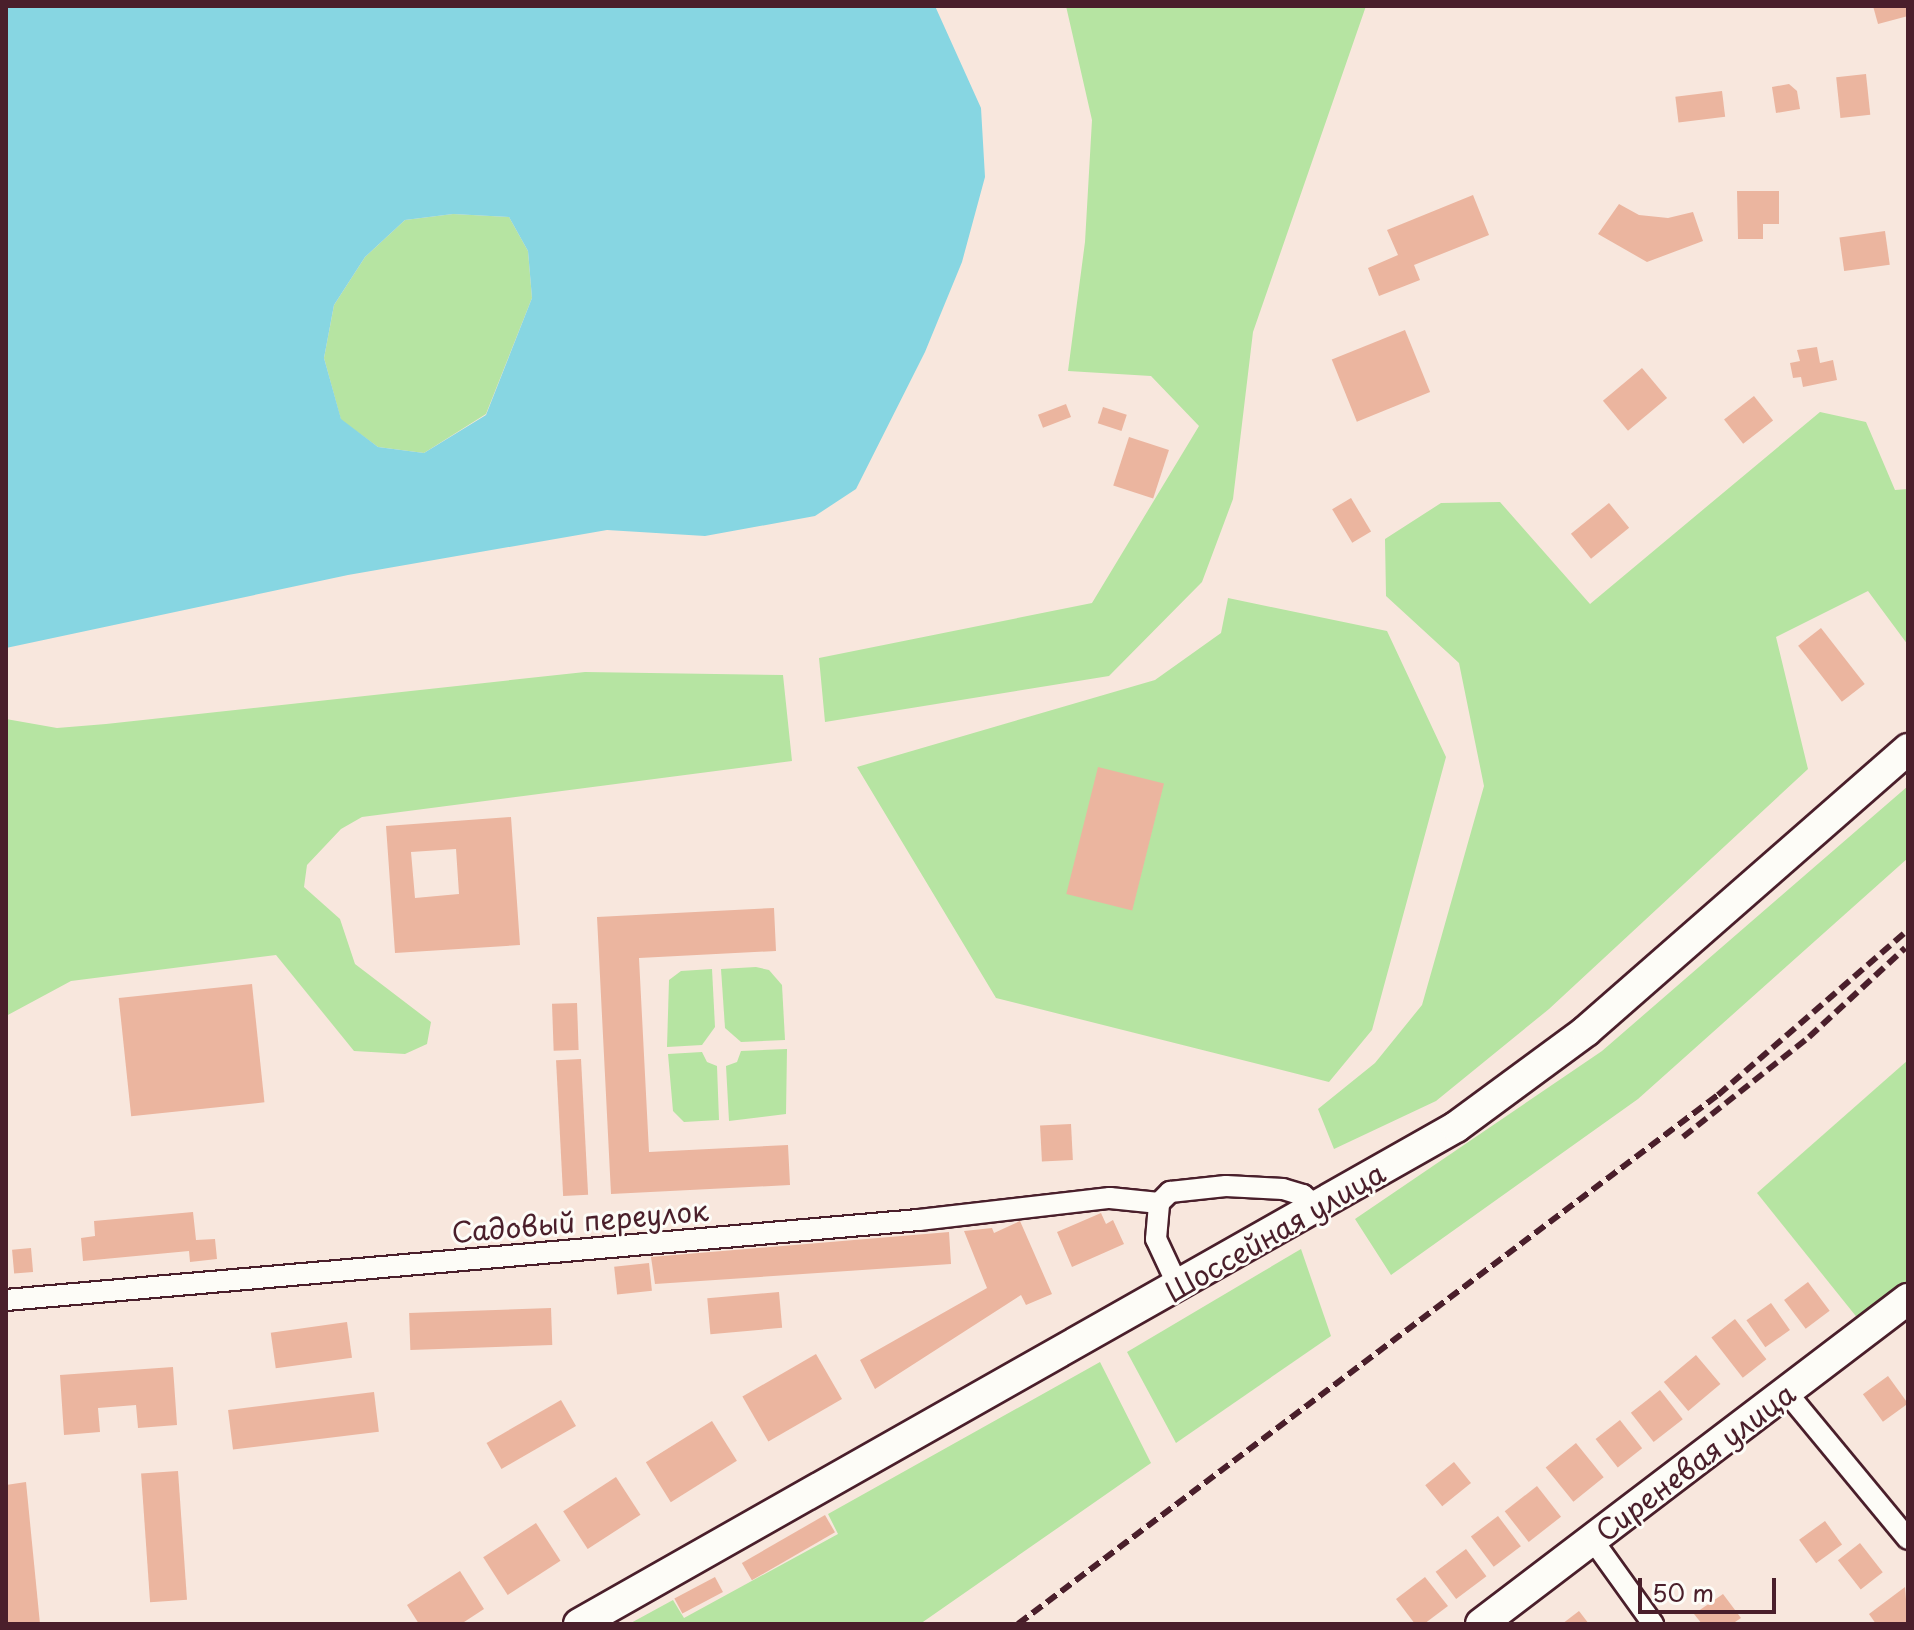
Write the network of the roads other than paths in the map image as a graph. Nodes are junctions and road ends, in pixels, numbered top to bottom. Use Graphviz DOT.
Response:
graph roads {
  1 [pos="1908,749"];
  2 [pos="1159,1203"];
  3 [pos="1318,1208"];
  4 [pos="1179,1288"];
  5 [pos="1908,1299"];
  6 [pos="6,1300"];
  7 [pos="1788,1394"];
  8 [pos="1592,1539"];
  9 [pos="1908,1539"];
  10 [pos="579,1624"];
  11 [pos="1481,1624"];
  12 [pos="1653,1624"];
  1 -- 3 [label="main road, Шоссейная улица"];
  2 -- 3 [label="street"];
  2 -- 4 [label="street"];
  2 -- 6 [label="street, Садовый переулок"];
  3 -- 4 [label="main road, Шоссейная улица"];
  4 -- 10 [label="main road, Шоссейная улица"];
  5 -- 7 [label="main road, Сиреневая улица"];
  7 -- 8 [label="main road, Сиреневая улица"];
  7 -- 9 [label="street"];
  8 -- 11 [label="main road, Сиреневая улица"];
  8 -- 12 [label="street"];
}
